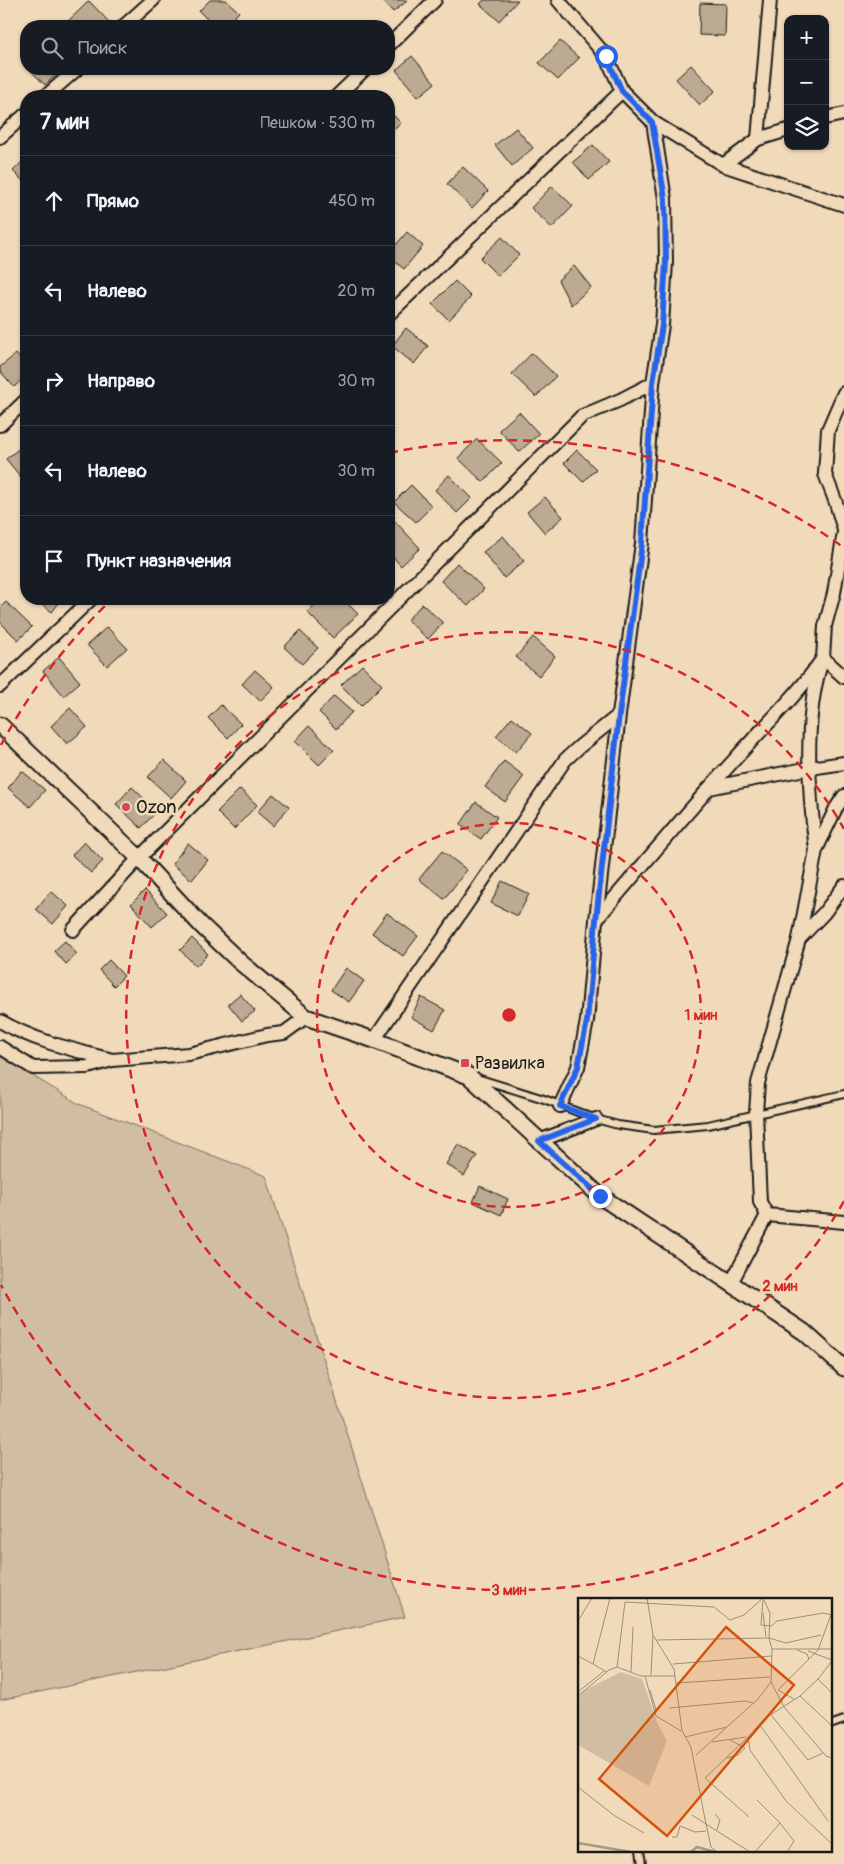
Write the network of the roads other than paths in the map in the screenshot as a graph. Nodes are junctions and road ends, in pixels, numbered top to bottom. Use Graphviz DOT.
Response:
graph roads {
  1 [pos="154,0"];
  2 [pos="435,0"];
  3 [pos="558,0"];
  4 [pos="770,0"];
  5 [pos="131,20"];
  6 [pos="395,39"];
  7 [pos="70,75"];
  8 [pos="359,75"];
  9 [pos="53,90"];
  10 [pos="342,90"];
  11 [pos="622,91"];
  12 [pos="844,114"];
  13 [pos="829,117"];
  14 [pos="20,119"];
  15 [pos="652,122"];
  16 [pos="784,131"];
  17 [pos="0,137"];
  18 [pos="758,139"];
  19 [pos="723,165"];
  20 [pos="844,205"];
  21 [pos="395,308"];
  22 [pos="653,383"];
  23 [pos="844,393"];
  24 [pos="20,406"];
  25 [pos="0,425"];
  26 [pos="840,504"];
  27 [pos="844,531"];
  28 [pos="844,581"];
  29 [pos="834,593"];
  30 [pos="395,603"];
  31 [pos="85,605"];
  32 [pos="393,605"];
  33 [pos="823,658"];
  34 [pos="844,677"];
  35 [pos="0,686"];
  36 [pos="619,715"];
  37 [pos="0,725"];
  38 [pos="844,763"];
  39 [pos="810,768"];
  40 [pos="709,788"];
  41 [pos="844,796"];
  42 [pos="816,850"];
  43 [pos="140,858"];
  44 [pos="844,886"];
  45 [pos="596,920"];
  46 [pos="73,930"];
  47 [pos="799,939"];
  48 [pos="306,1017"];
  49 [pos="0,1021"];
  50 [pos="374,1040"];
  51 [pos="0,1047"];
  52 [pos="112,1060"];
  53 [pos="469,1076"];
  54 [pos="844,1094"];
  55 [pos="560,1106"];
  56 [pos="756,1113"];
  57 [pos="596,1119"];
  58 [pos="539,1141"];
  59 [pos="767,1216"];
  60 [pos="844,1222"];
  61 [pos="731,1283"];
  62 [pos="844,1368"];
  63 [pos="844,1720"];
  64 [pos="832,1724"];
  1 -- 5 [label="street"];
  2 -- 6 [label="street"];
  3 -- 11 [label="street"];
  4 -- 18 [label="street"];
  7 -- 9 [label="street"];
  8 -- 10 [label="street"];
  11 -- 15 [label="street"];
  11 -- 21 [label="street"];
  12 -- 13 [label="street"];
  14 -- 17 [label="street"];
  15 -- 19 [label="street"];
  15 -- 22 [label="street"];
  16 -- 18 [label="street"];
  18 -- 19 [label="street"];
  19 -- 20 [label="street"];
  22 -- 30 [label="street"];
  22 -- 36 [label="street"];
  23 -- 26 [label="street"];
  24 -- 25 [label="street"];
  26 -- 27 [label="street"];
  27 -- 29 [label="street"];
  28 -- 29 [label="street"];
  29 -- 33 [label="street"];
  31 -- 35 [label="street"];
  32 -- 43 [label="street"];
  33 -- 34 [label="street"];
  33 -- 39 [label="street"];
  33 -- 40 [label="street"];
  36 -- 45 [label="street"];
  36 -- 50 [label="street"];
  37 -- 43 [label="street"];
  38 -- 39 [label="street"];
  39 -- 40 [label="street"];
  39 -- 42 [label="street"];
  40 -- 45 [label="street"];
  41 -- 42 [label="street"];
  42 -- 47 [label="street"];
  43 -- 46 [label="street"];
  43 -- 48 [label="street"];
  44 -- 47 [label="street"];
  45 -- 55 [label="street"];
  47 -- 56 [label="street"];
  48 -- 50 [label="street"];
  48 -- 52 [label="street"];
  49 -- 52 [label="street"];
  50 -- 53 [label="street"];
  51 -- 52 [label="street"];
  53 -- 55 [label="lane"];
  53 -- 58 [label="street"];
  54 -- 56 [label="lane"];
  55 -- 57 [label="lane"];
  56 -- 57 [label="lane"];
  56 -- 59 [label="street"];
  57 -- 58 [label="street"];
  58 -- 61 [label="street"];
  59 -- 60 [label="street"];
  59 -- 61 [label="street"];
  61 -- 62 [label="street"];
  63 -- 64 [label="lane"];
}
